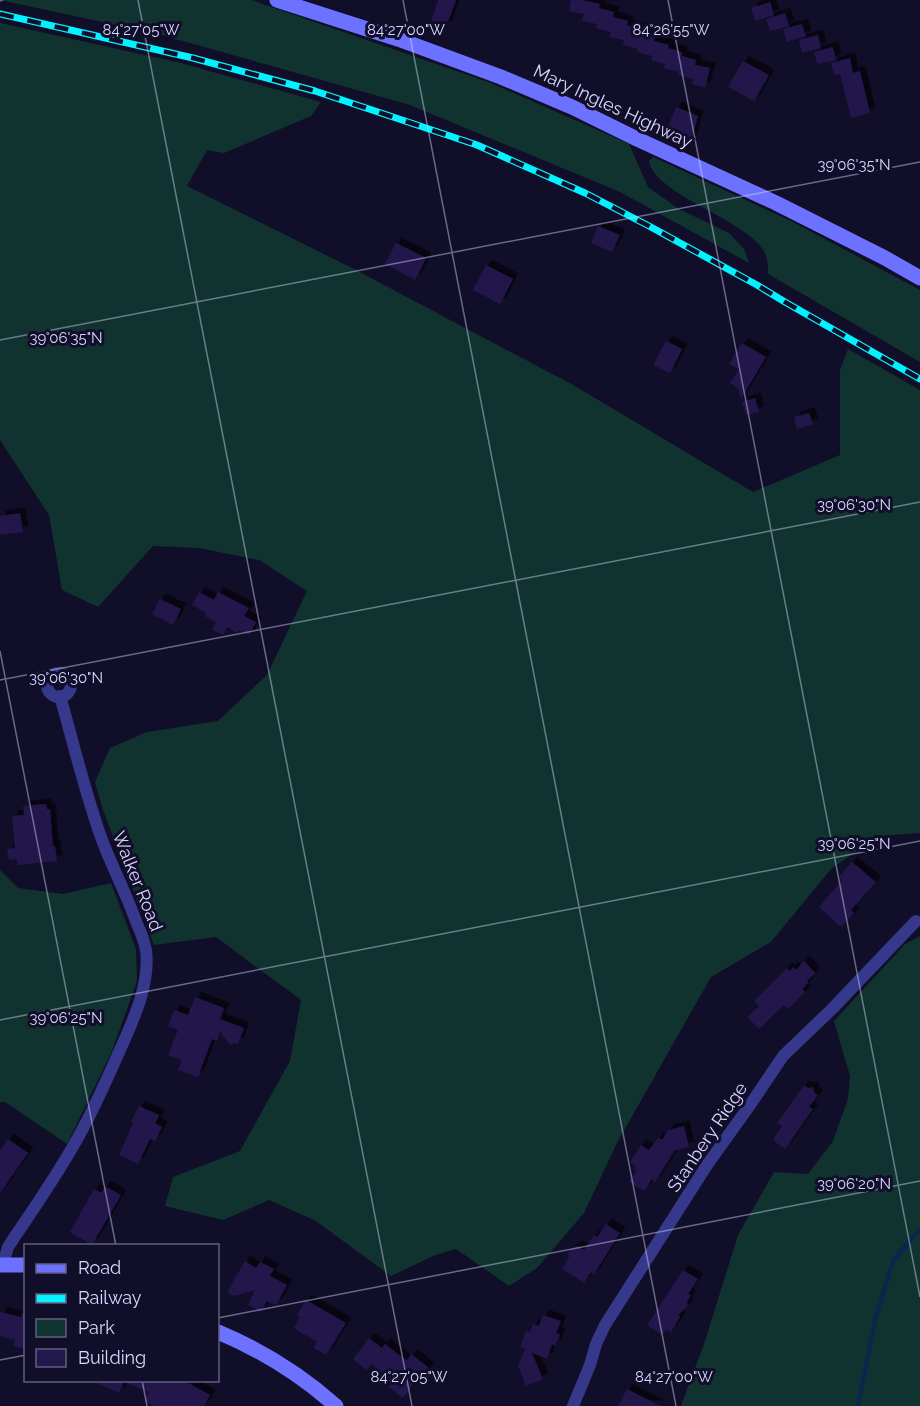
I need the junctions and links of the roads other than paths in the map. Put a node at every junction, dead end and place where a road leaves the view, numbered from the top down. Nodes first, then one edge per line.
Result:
1 (277, 0) edge
2 (920, 278) edge
3 (60, 696) dead end
4 (916, 921) dead end
5 (1, 1264) edge
6 (24, 1264) edge
7 (219, 1332) edge
8 (336, 1406) edge
9 (573, 1406) edge

1 - 2 street, Mary Ingles Highway
3 - 5 street, Walker Road
4 - 9 street, Stanbery Ridge
5 - 6 street
7 - 8 street

